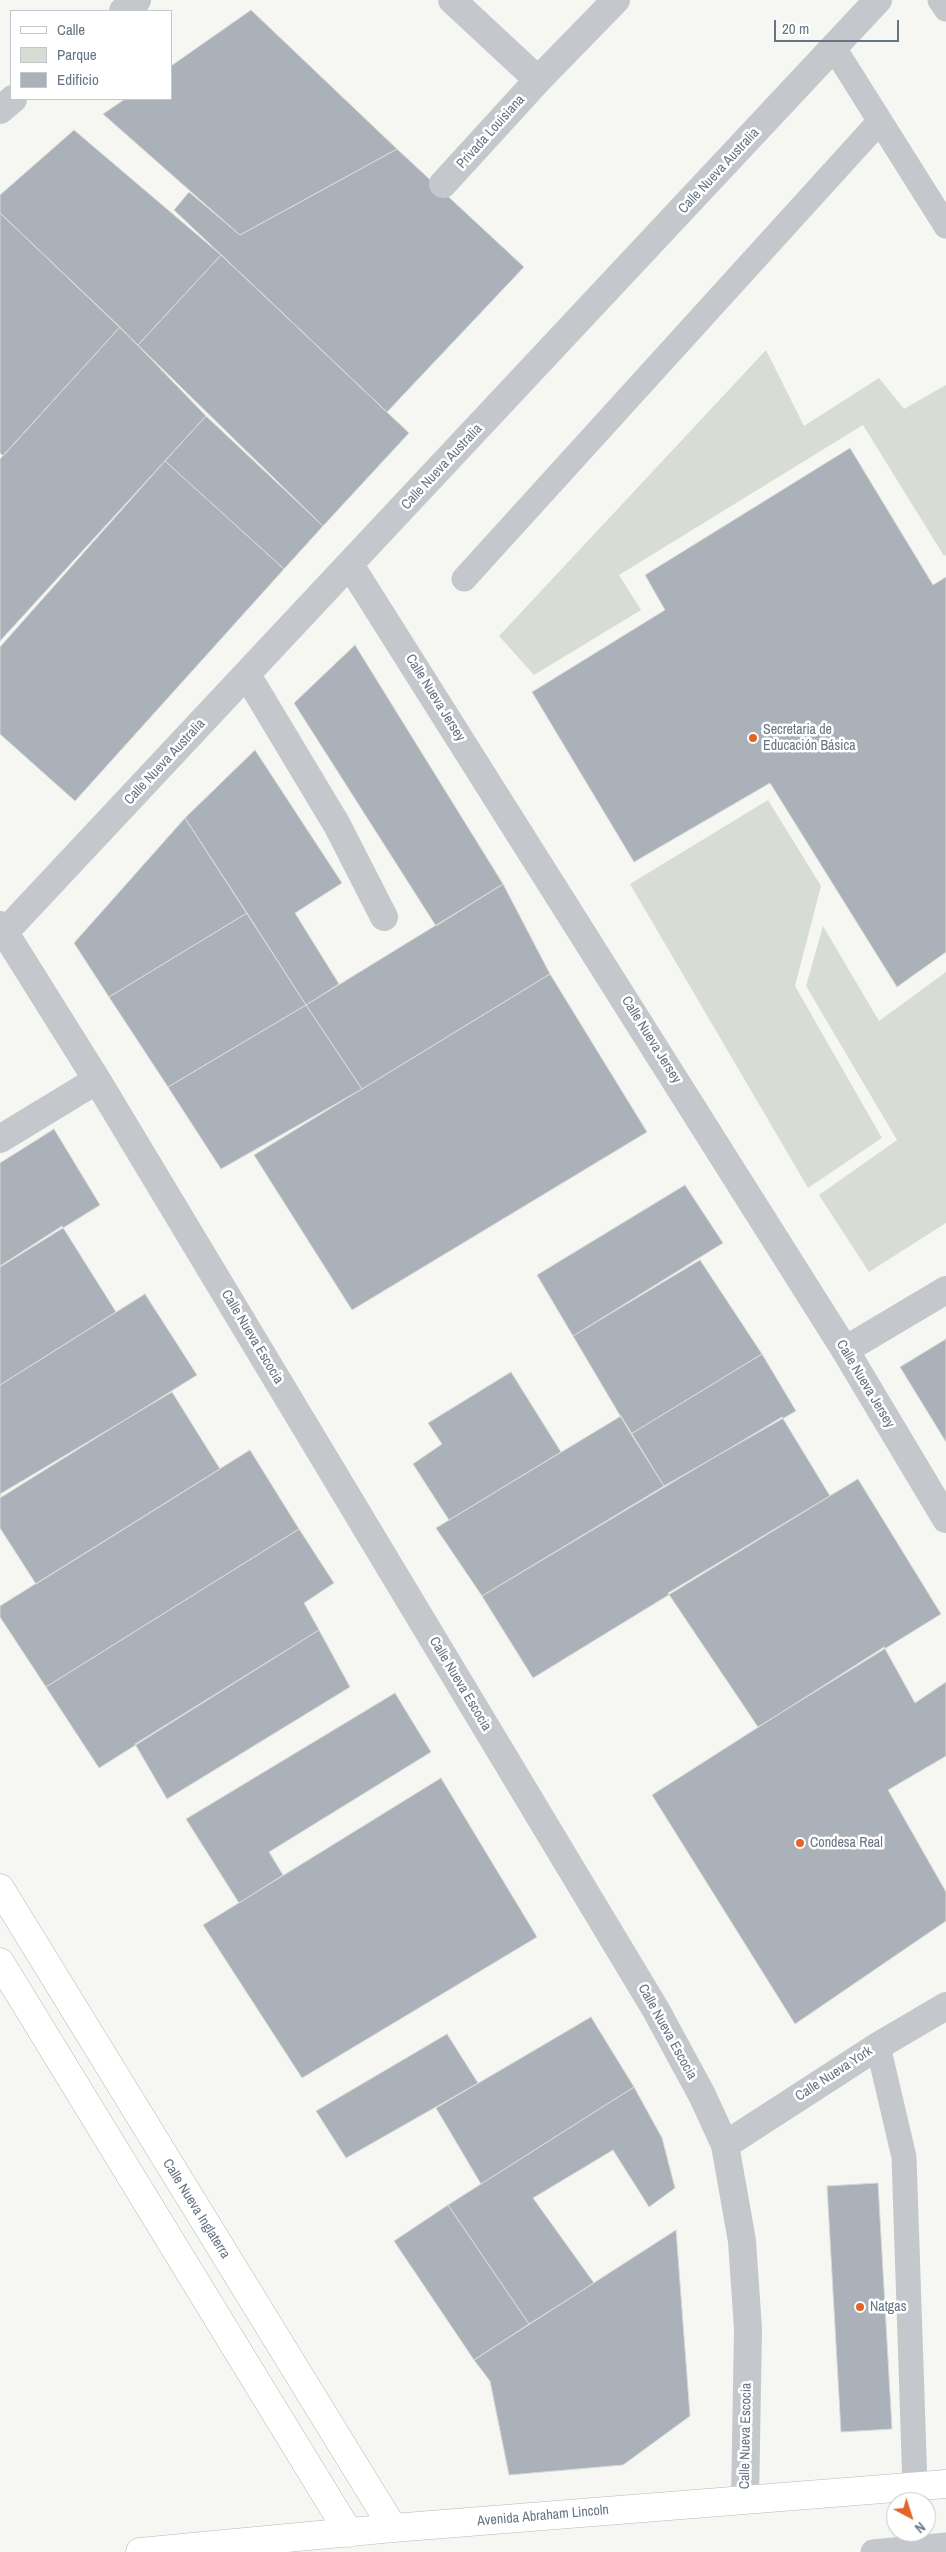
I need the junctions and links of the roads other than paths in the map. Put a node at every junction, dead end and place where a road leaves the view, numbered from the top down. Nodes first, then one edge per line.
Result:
1 (137, 0) edge
2 (452, 0) edge
3 (616, 0) edge
4 (878, 0) edge
5 (940, 0) edge
6 (946, 9) edge
7 (124, 10) edge
8 (834, 48) junction
9 (538, 80) junction
10 (12, 100) edge
11 (0, 110) edge
12 (880, 121) junction
13 (443, 184) dead end
14 (946, 226) edge
15 (350, 565) junction
16 (464, 579) dead end
17 (247, 675) junction
18 (384, 917) dead end
19 (2, 928) edge
20 (97, 1080) junction
21 (0, 1139) edge
22 (946, 1290) edge
23 (845, 1350) junction
24 (946, 1519) edge
25 (0, 1888) edge
26 (0, 1962) edge
27 (946, 2006) edge
28 (878, 2046) junction
29 (725, 2145) junction
30 (946, 2484) edge
31 (915, 2486) junction
32 (745, 2500) junction
33 (393, 2528) junction
34 (349, 2533) junction
35 (946, 2545) edge
36 (140, 2552) edge
37 (873, 2552) edge

1 - 7 street
2 - 9 street
3 - 9 street, Privada Louisiana
4 - 8 street, Calle Nueva Australia
5 - 6 lane
8 - 12 lane
8 - 15 street, Calle Nueva Australia
9 - 13 street, Privada Louisiana
10 - 11 street
12 - 14 lane
12 - 16 lane
15 - 17 street, Calle Nueva Australia
15 - 23 street, Calle Nueva Jersey
17 - 18 street
17 - 19 street, Calle Nueva Australia
19 - 20 street, Calle Nueva Escocia
20 - 21 street
20 - 29 street, Calle Nueva Escocia
22 - 23 street
23 - 24 street, Calle Nueva Jersey
25 - 33 street, Calle Nueva Inglaterra
26 - 34 street
27 - 28 street, Calle Nueva York
28 - 29 street, Calle Nueva York
28 - 31 lane
29 - 32 street, Calle Nueva Escocia
30 - 31 street, Avenida Abraham Lincoln
31 - 32 street, Avenida Abraham Lincoln
32 - 33 street, Avenida Abraham Lincoln
33 - 34 street, Avenida Abraham Lincoln
34 - 36 street, Avenida Abraham Lincoln
35 - 37 lane

